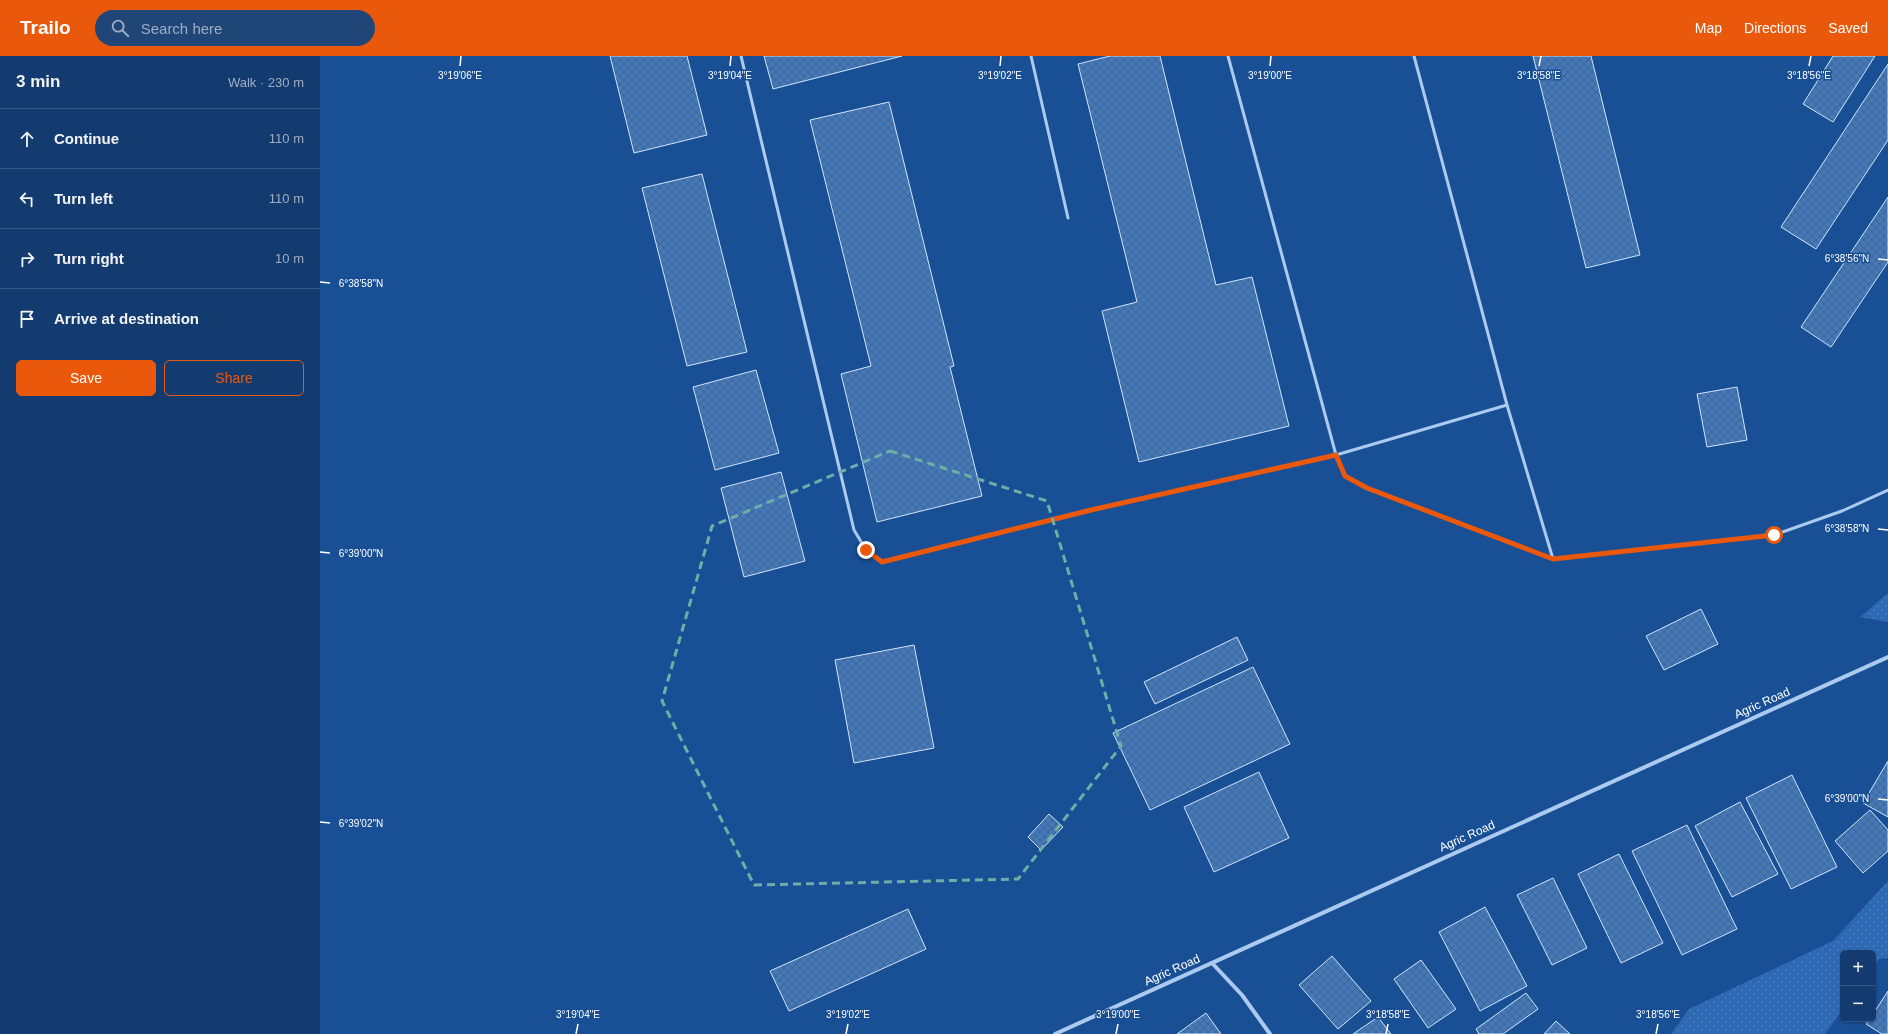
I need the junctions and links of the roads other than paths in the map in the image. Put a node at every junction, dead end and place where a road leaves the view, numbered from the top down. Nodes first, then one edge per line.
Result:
1 (741, 56) edge
2 (1031, 56) edge
3 (1228, 56) edge
4 (1414, 56) edge
5 (1068, 218) dead end
6 (1507, 405) junction
7 (1336, 455) junction
8 (1888, 490) edge
9 (1553, 559) junction
10 (1888, 657) edge
11 (1212, 963) junction
12 (1055, 1034) edge
13 (1270, 1034) edge

1 - 7 lane
2 - 5 lane
3 - 7 lane
4 - 6 lane
6 - 7 lane
6 - 9 lane
7 - 9 lane
8 - 9 lane
10 - 11 street, Agric Road
11 - 12 street, Agric Road
11 - 13 street

